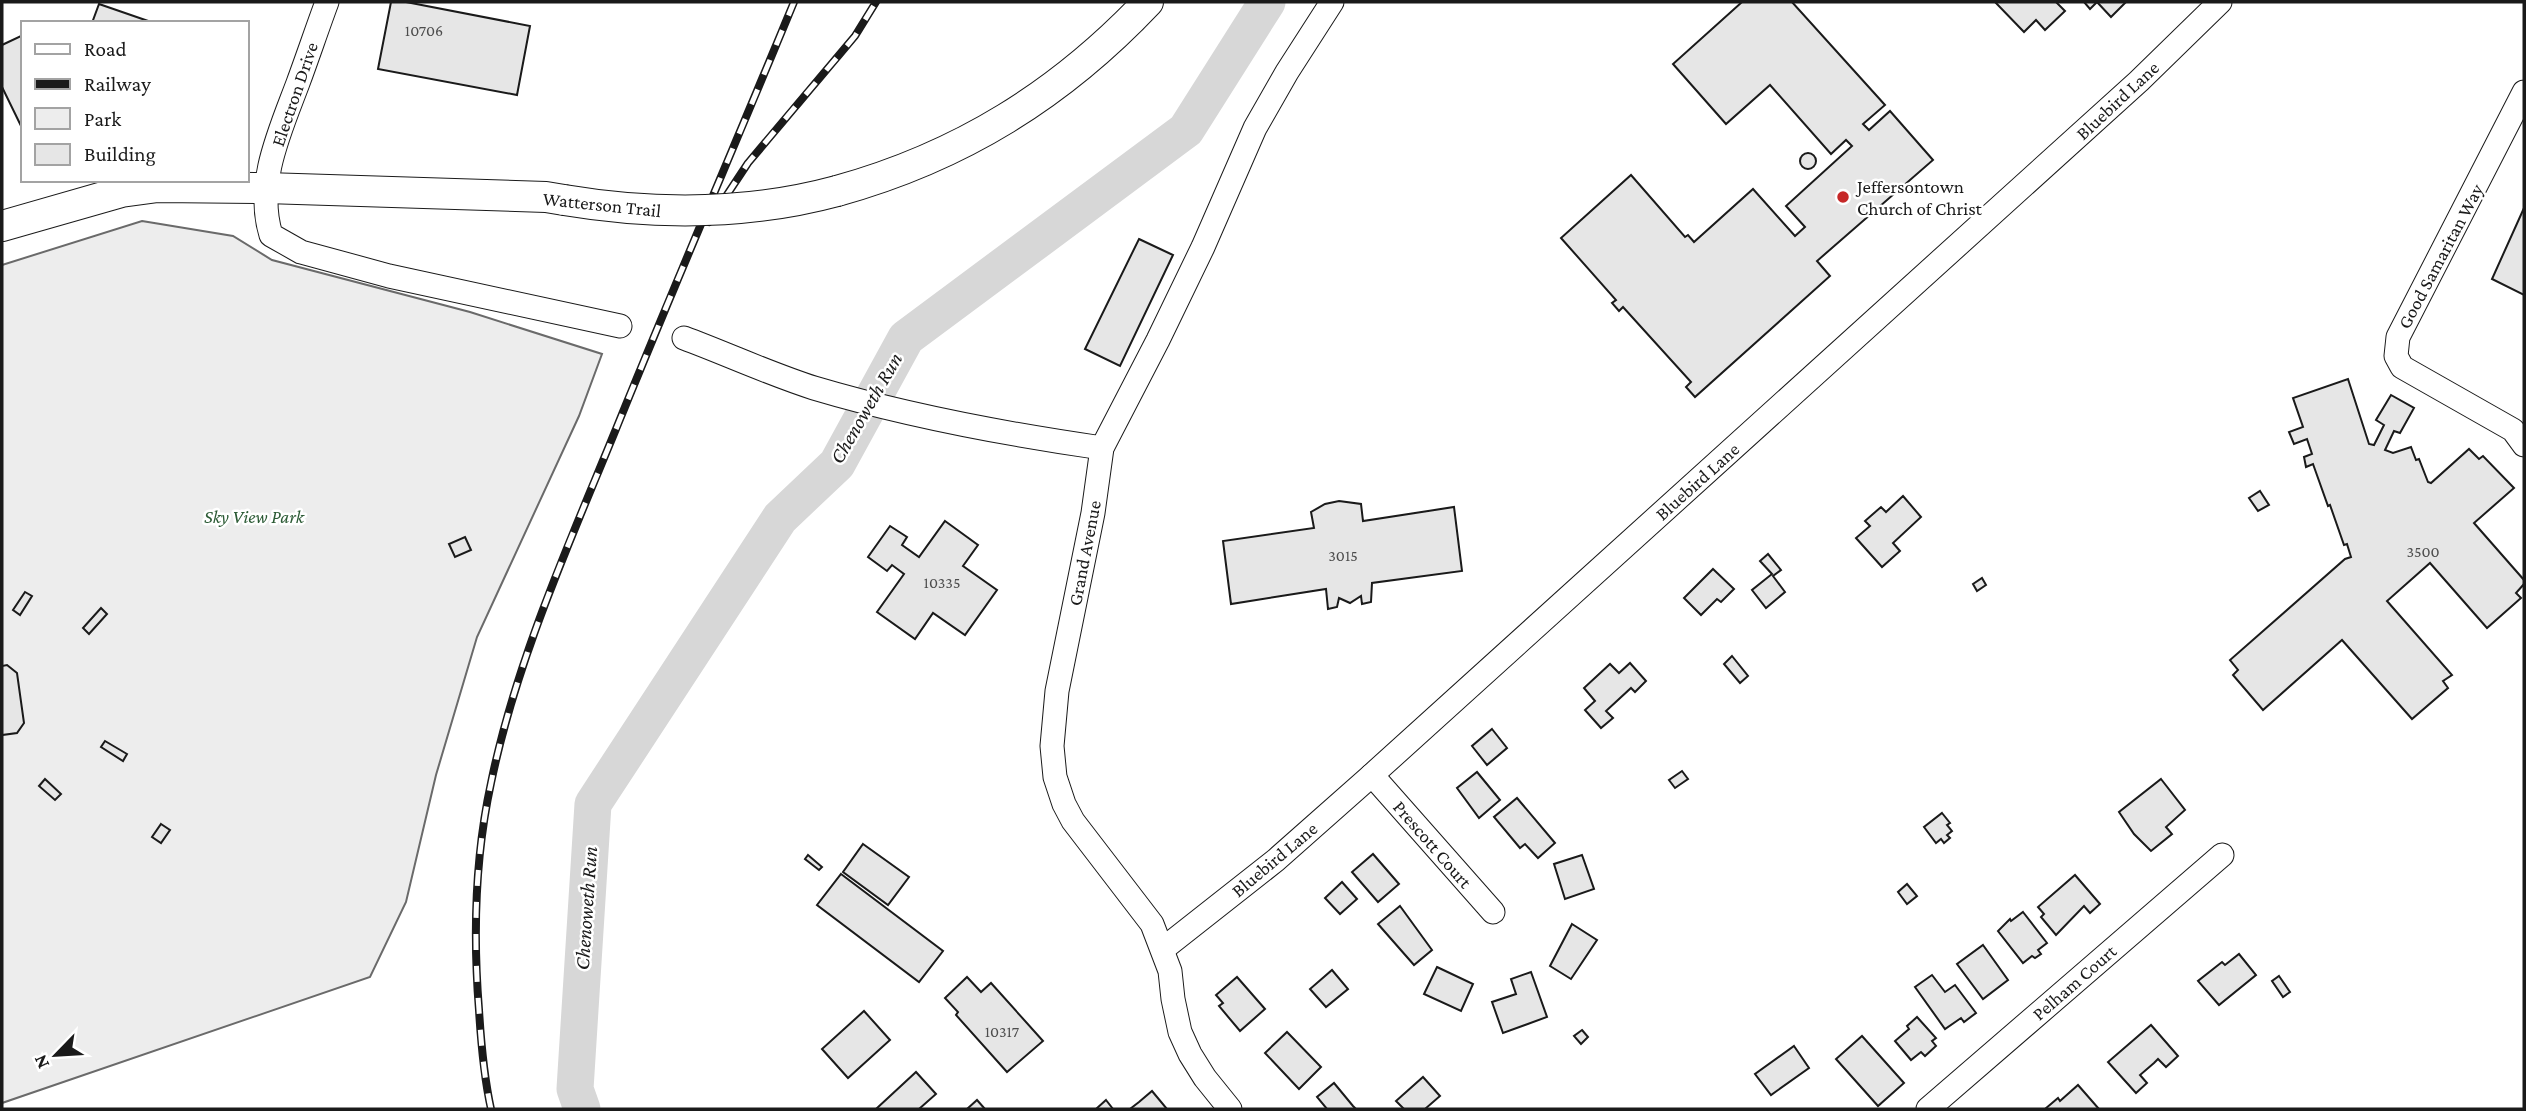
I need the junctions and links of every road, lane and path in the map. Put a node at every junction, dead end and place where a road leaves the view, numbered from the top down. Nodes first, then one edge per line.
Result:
1 (327, 2) edge
2 (1148, 2) edge
3 (1332, 2) edge
4 (2220, 2) edge
5 (2524, 92) edge
6 (266, 188) junction
7 (2, 226) edge
8 (620, 327) dead end
9 (684, 338) dead end
10 (2524, 444) edge
11 (1102, 448) junction
12 (1372, 775) junction
13 (2222, 855) dead end
14 (1493, 912) dead end
15 (1163, 949) junction
16 (1230, 1109) edge
17 (1928, 1109) edge

1 - 6 street, Electron Drive
2 - 6 main road, Watterson Trail, bridge
3 - 11 street, Grand Avenue
4 - 12 street, Bluebird Lane
5 - 10 street, Good Samaritan Way
6 - 7 main road, Watterson Trail
6 - 8 street, Electron Drive
9 - 11 street
11 - 15 street, Grand Avenue
12 - 14 street, Prescott Court
12 - 15 street, Bluebird Lane
13 - 17 street, Pelham Court
15 - 16 street, Grand Avenue

